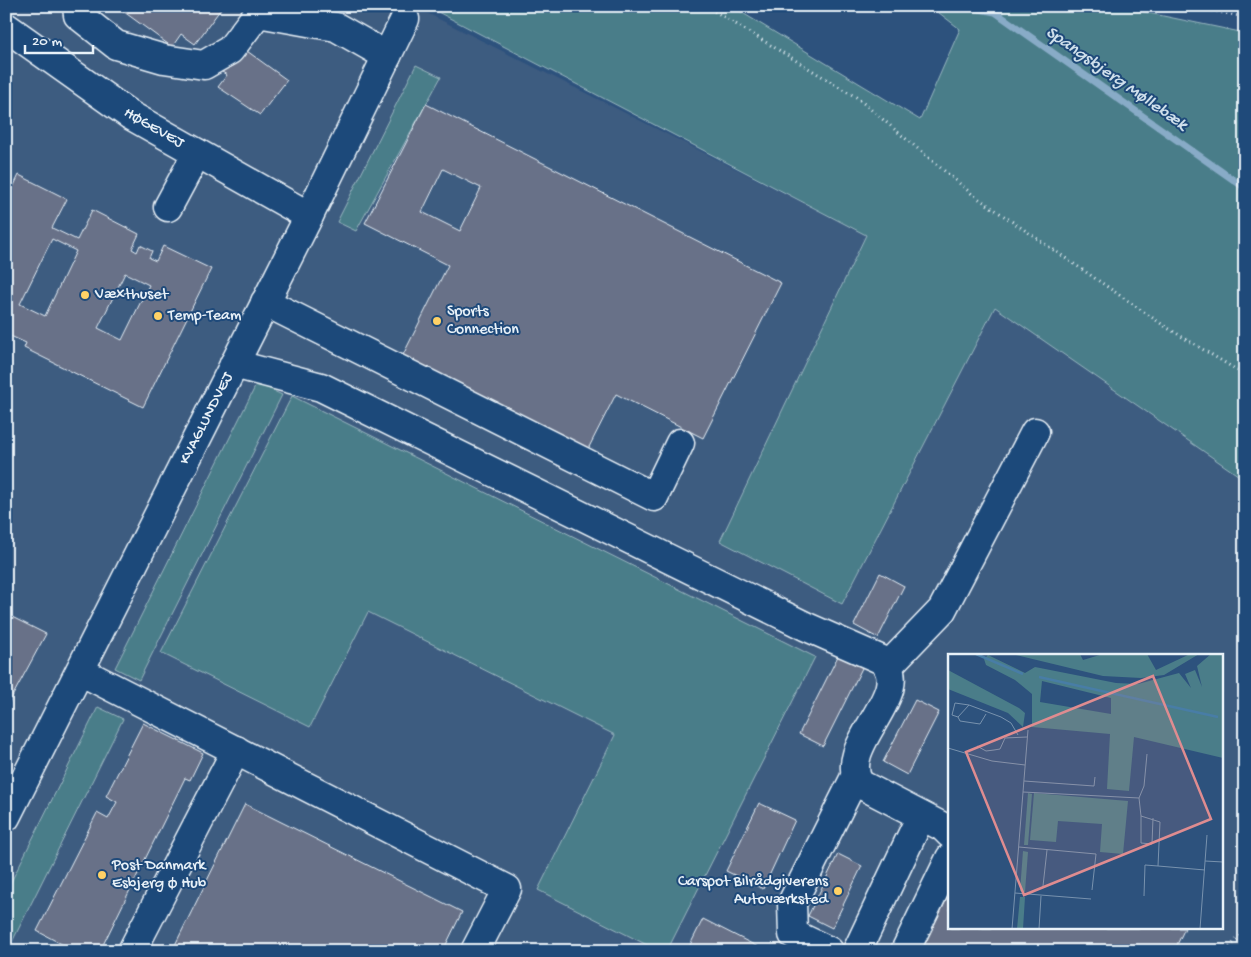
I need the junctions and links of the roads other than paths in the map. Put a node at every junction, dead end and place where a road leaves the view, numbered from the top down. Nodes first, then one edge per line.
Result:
1 (77, 6) edge
2 (335, 17) edge
3 (405, 20) dead end
4 (6, 28) edge
5 (387, 56) junction
6 (197, 153) junction
7 (168, 207) dead end
8 (309, 216) junction
9 (265, 302) junction
10 (234, 364) junction
11 (1035, 432) dead end
12 (680, 443) dead end
13 (888, 666) junction
14 (80, 670) junction
15 (236, 750) junction
16 (855, 777) junction
17 (921, 816) junction
18 (6, 817) edge
19 (948, 832) edge
20 (948, 862) edge
21 (132, 951) edge
22 (475, 951) edge
23 (829, 951) edge
24 (857, 951) edge
25 (905, 951) edge

1 - 2 street
2 - 5 street
3 - 5 street, KVAGLUNDVEJ
4 - 6 street, HØGEVEJ
5 - 8 street, KVAGLUNDVEJ
6 - 7 street
6 - 8 street, HØGEVEJ
8 - 9 street, KVAGLUNDVEJ
9 - 10 street, KVAGLUNDVEJ
9 - 12 street
10 - 13 street
10 - 14 street, KVAGLUNDVEJ
11 - 13 street
13 - 16 street
14 - 15 street
14 - 18 street, KVAGLUNDVEJ
15 - 21 street
15 - 22 street
16 - 17 street
16 - 23 street
17 - 19 street
17 - 24 street
20 - 25 street

